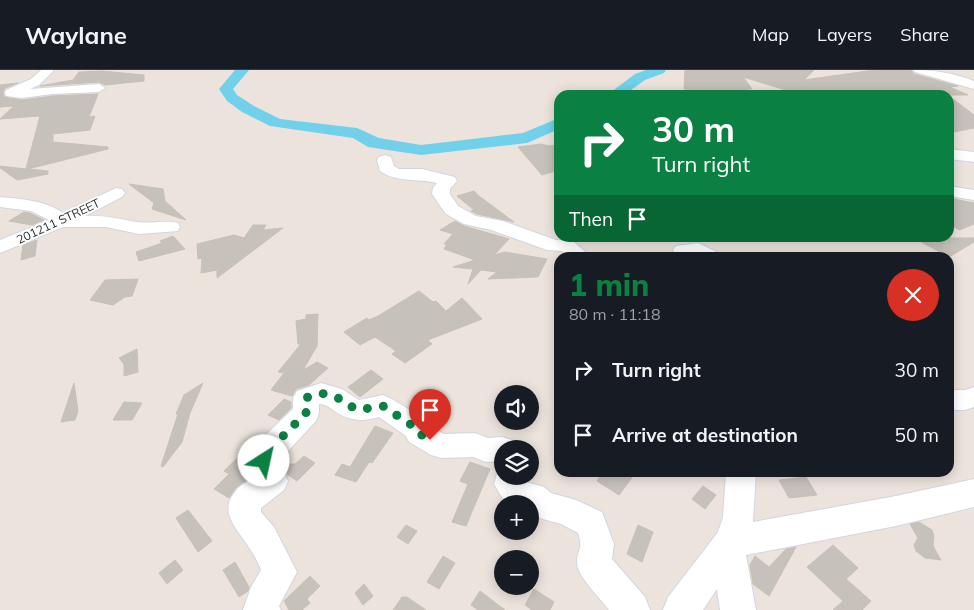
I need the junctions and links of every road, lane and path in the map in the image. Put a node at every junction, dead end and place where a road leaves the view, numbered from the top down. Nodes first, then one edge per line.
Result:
1 (48, 70) edge
2 (920, 70) edge
3 (974, 85) edge
4 (99, 88) dead end
5 (5, 95) edge
6 (954, 155) edge
7 (974, 157) edge
8 (385, 160) dead end
9 (116, 193) dead end
10 (954, 193) edge
11 (974, 195) edge
12 (0, 202) edge
13 (61, 222) junction
14 (171, 227) dead end
15 (0, 247) edge
16 (683, 250) dead end
17 (575, 252) edge
18 (703, 252) edge
19 (974, 397) edge
20 (954, 400) edge
21 (494, 450) edge
22 (742, 477) edge
23 (510, 485) edge
24 (974, 493) edge
25 (731, 542) junction
26 (263, 610) edge
27 (632, 610) edge
28 (681, 610) edge
29 (738, 610) edge

1 - 5 street
2 - 3 street
4 - 5 street
6 - 7 street
8 - 17 street
9 - 13 street, 201211 STREET
10 - 11 street
12 - 13 street
13 - 14 street
13 - 15 street, 201211 STREET
16 - 18 street
19 - 20 street
21 - 26 street
22 - 25 street
23 - 27 street
24 - 25 street
25 - 28 street
25 - 29 street

